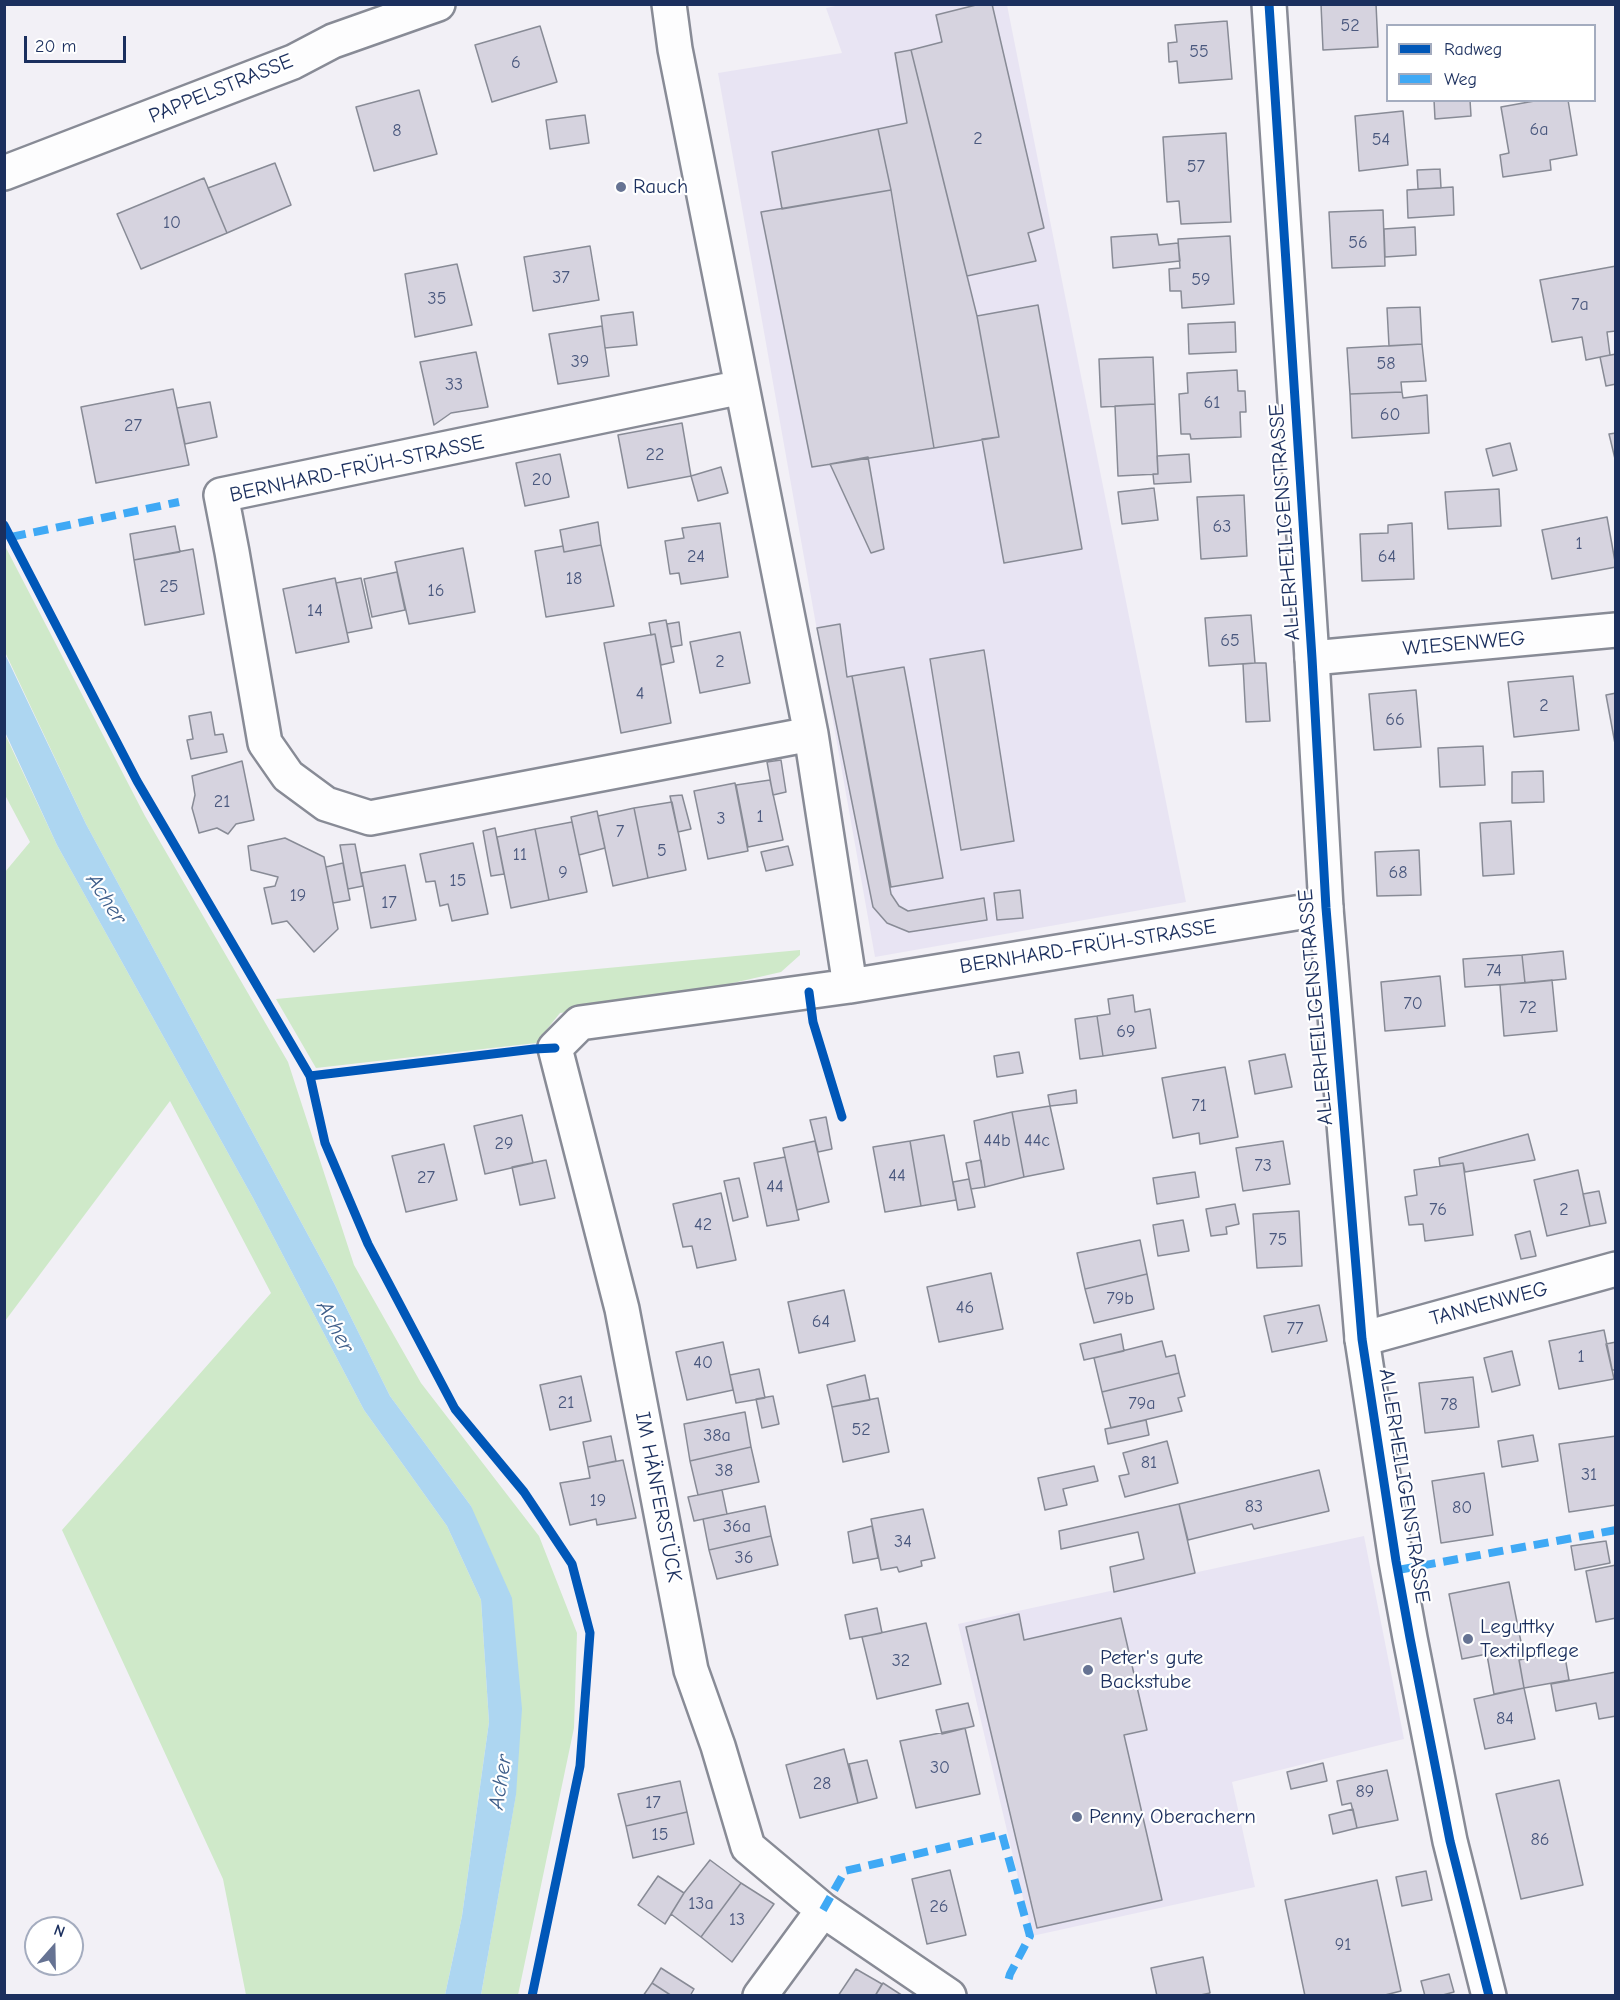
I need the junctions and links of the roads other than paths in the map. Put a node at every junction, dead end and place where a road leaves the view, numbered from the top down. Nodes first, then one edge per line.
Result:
1 (438, 4) edge
2 (669, 4) edge
3 (1269, 4) edge
4 (4, 173) edge
5 (742, 387) junction
6 (1616, 630) edge
7 (1312, 658) junction
8 (811, 734) junction
9 (1326, 908) junction
10 (850, 986) junction
11 (555, 1048) joint
12 (1616, 1269) edge
13 (1362, 1339) junction
14 (823, 1910) junction
15 (760, 1995) edge
16 (949, 1995) edge
17 (1489, 1995) edge

1 - 4 street, PAPPELSTRASSE
2 - 5 street
3 - 7 street, ALLERHEILIGENSTRASSE
5 - 8 street
5 - 8 street, BERNHARD-FRÜH-STRASSE
6 - 7 street, WIESENWEG
7 - 9 street, ALLERHEILIGENSTRASSE
8 - 10 street
9 - 10 street, BERNHARD-FRÜH-STRASSE
9 - 13 street, ALLERHEILIGENSTRASSE
10 - 11 street, BERNHARD-FRÜH-STRASSE
11 - 14 street, IM HÄNFERSTÜCK
12 - 13 street, TANNENWEG
13 - 17 street, ALLERHEILIGENSTRASSE
14 - 15 street
14 - 16 street, IM HÄNFERSTÜCK

